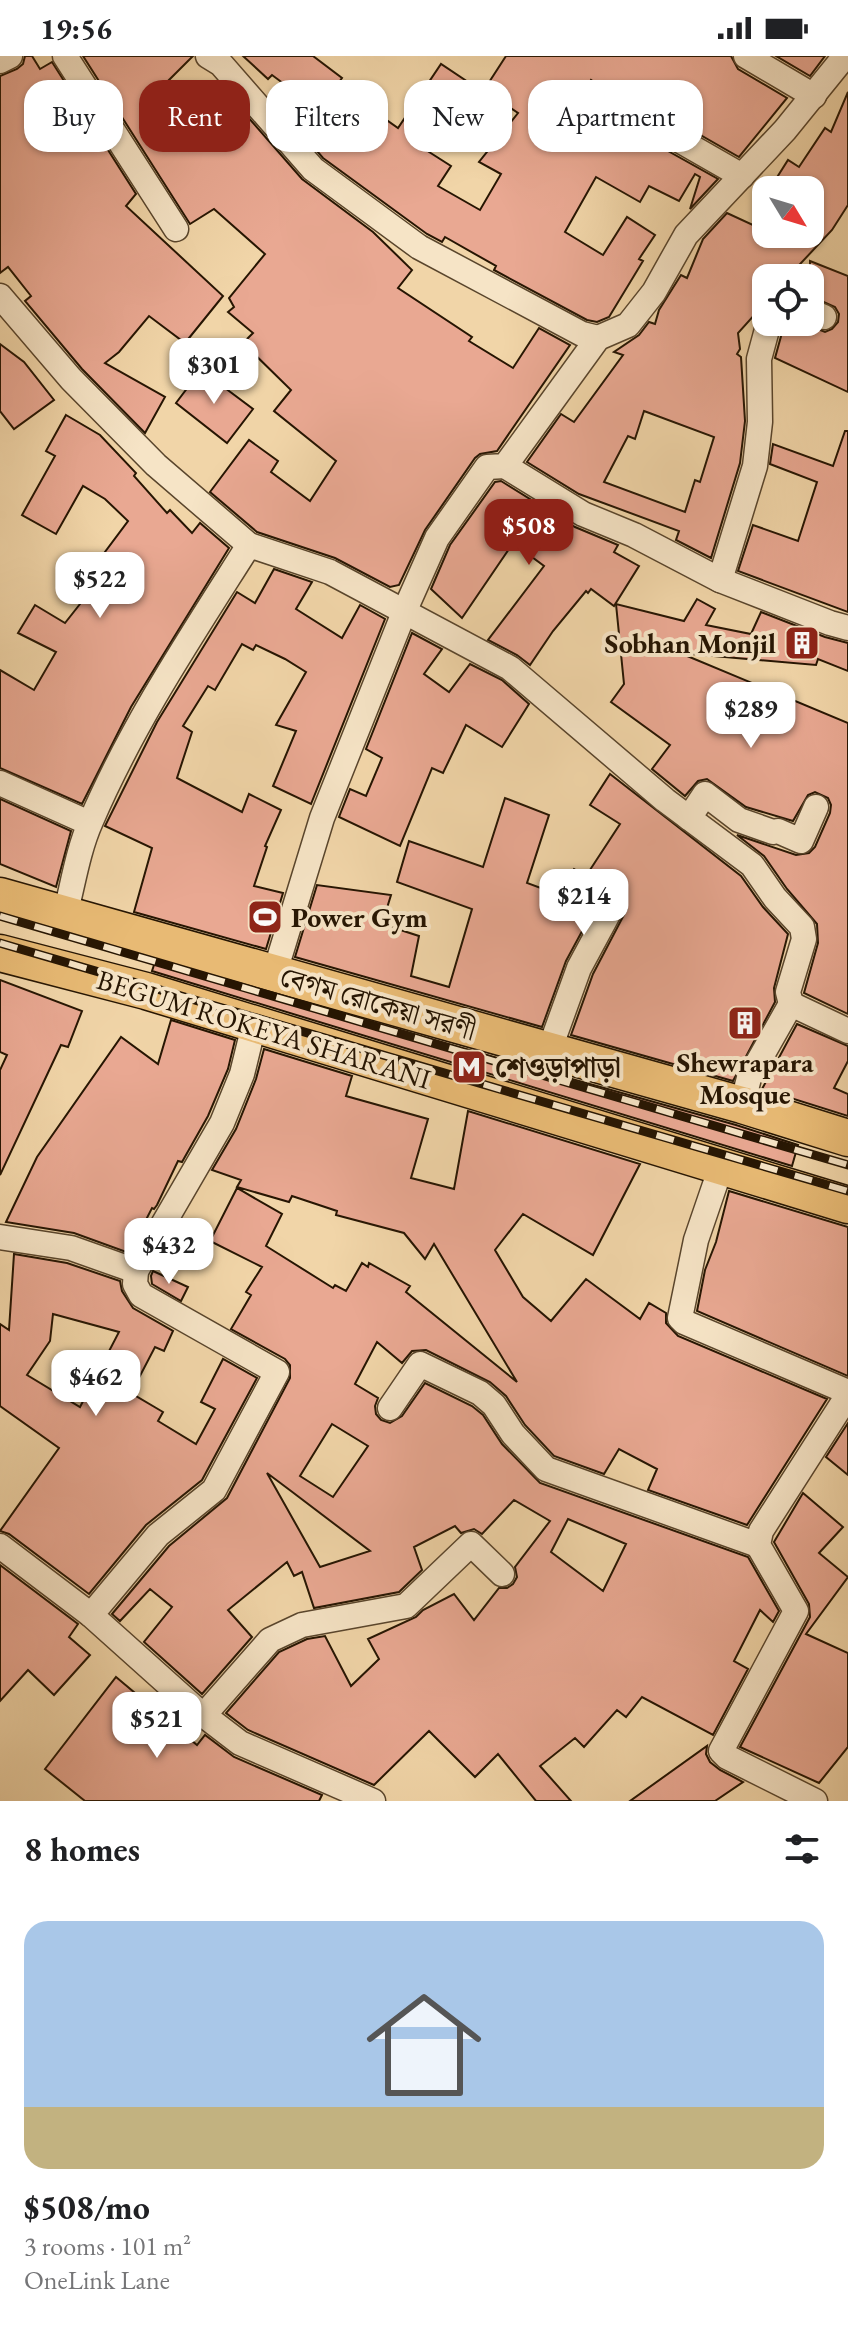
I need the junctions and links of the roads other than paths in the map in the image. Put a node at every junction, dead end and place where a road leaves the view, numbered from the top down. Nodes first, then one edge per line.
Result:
1 (10, 56) edge
2 (65, 56) edge
3 (208, 56) edge
4 (746, 56) edge
5 (845, 56) edge
6 (0, 61) edge
7 (814, 96) junction
8 (700, 152) edge
9 (742, 176) junction
10 (176, 229) dead end
11 (0, 296) edge
12 (765, 336) edge
13 (598, 338) junction
14 (505, 466) junction
15 (249, 545) junction
16 (720, 580) junction
17 (405, 610) junction
18 (848, 628) edge
19 (0, 783) edge
20 (816, 807) dead end
21 (689, 818) junction
22 (89, 823) junction
23 (0, 896) edge
24 (614, 903) dead end
25 (65, 915) junction
26 (0, 953) edge
27 (274, 975) junction
28 (791, 1004) junction
29 (254, 1025) junction
30 (848, 1031) edge
31 (549, 1051) junction
32 (742, 1105) junction
33 (848, 1138) edge
34 (721, 1167) junction
35 (848, 1205) edge
36 (0, 1237) edge
37 (136, 1271) junction
38 (848, 1394) edge
39 (390, 1408) dead end
40 (758, 1545) junction
41 (0, 1546) edge
42 (502, 1574) dead end
43 (91, 1615) junction
44 (204, 1715) junction
45 (373, 1801) edge
46 (815, 1801) edge

1 - 6 street
2 - 10 street
3 - 13 street
4 - 7 street
5 - 7 street
7 - 9 street
8 - 9 street
9 - 13 street
11 - 15 street
12 - 16 street
13 - 14 street
14 - 16 street
14 - 17 street
15 - 17 street
15 - 22 street
16 - 18 street
17 - 21 street
17 - 27 street
19 - 22 street
20 - 21 street
21 - 28 street
22 - 25 street
23 - 25 main road, বেগম রোকেয়া সরণী
24 - 31 street
25 - 27 main road, বেগম রোকেয়া সরণী
26 - 29 main road, BEGUM ROKEYA SHARANI
27 - 31 main road, বেগম রোকেয়া সরণী
28 - 30 street
28 - 32 street
29 - 34 main road, BEGUM ROKEYA SHARANI
29 - 37 street
31 - 32 main road, বেগম রোকেয়া সরণী
32 - 33 main road, বেগম রোকেয়া সরণী
34 - 35 main road, BEGUM ROKEYA SHARANI
34 - 38 street
36 - 37 street
37 - 43 street
38 - 40 street
39 - 40 street
40 - 46 street
41 - 43 street
42 - 44 street
43 - 44 street
44 - 45 street

